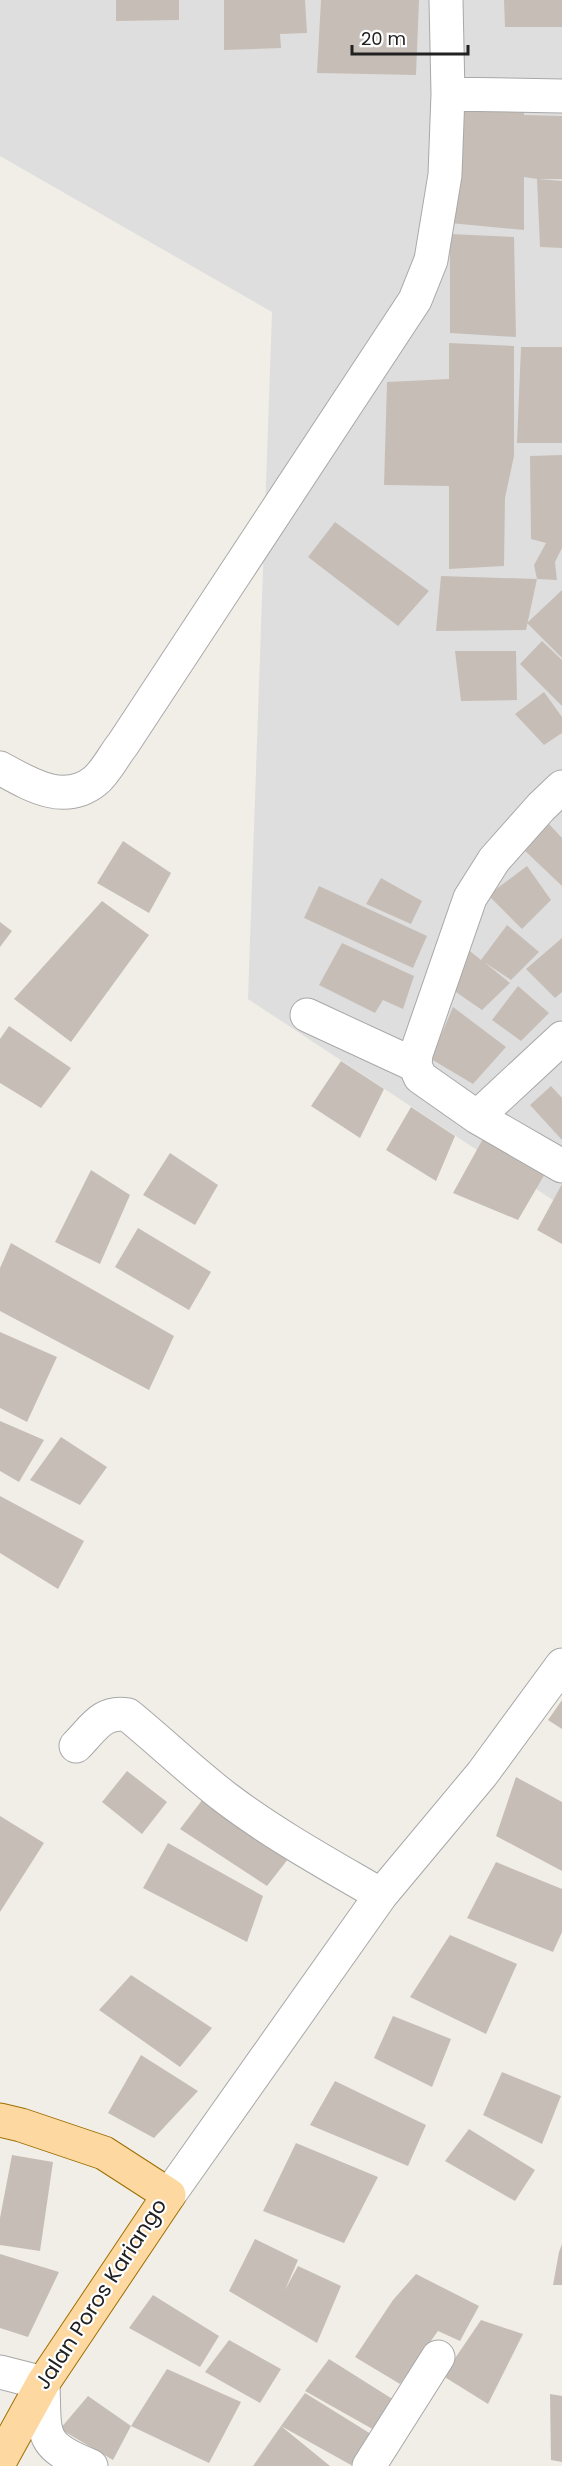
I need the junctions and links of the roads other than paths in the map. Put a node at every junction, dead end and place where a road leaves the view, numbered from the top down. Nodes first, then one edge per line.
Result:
1 (446, 0) edge
2 (448, 94) junction
3 (562, 96) edge
4 (0, 768) edge
5 (562, 788) edge
6 (307, 1015) dead end
7 (562, 1038) edge
8 (415, 1065) junction
9 (477, 1117) junction
10 (562, 1166) edge
11 (562, 1665) edge
12 (76, 1746) dead end
13 (381, 1895) junction
14 (0, 2120) edge
15 (169, 2195) junction
16 (438, 2357) dead end
17 (0, 2372) edge
18 (43, 2383) junction
19 (0, 2461) edge
20 (91, 2466) edge
21 (369, 2466) edge

1 - 2 street
2 - 3 street
2 - 4 street
5 - 8 street
6 - 8 street
7 - 9 street
8 - 9 street
9 - 10 street
11 - 13 street
12 - 13 street
13 - 15 street
14 - 15 main road, Jalan Poros Kariango
15 - 18 main road, Jalan Poros Kariango
16 - 21 street
17 - 18 street
18 - 19 main road, Jalan Poros Kariango
18 - 20 street

